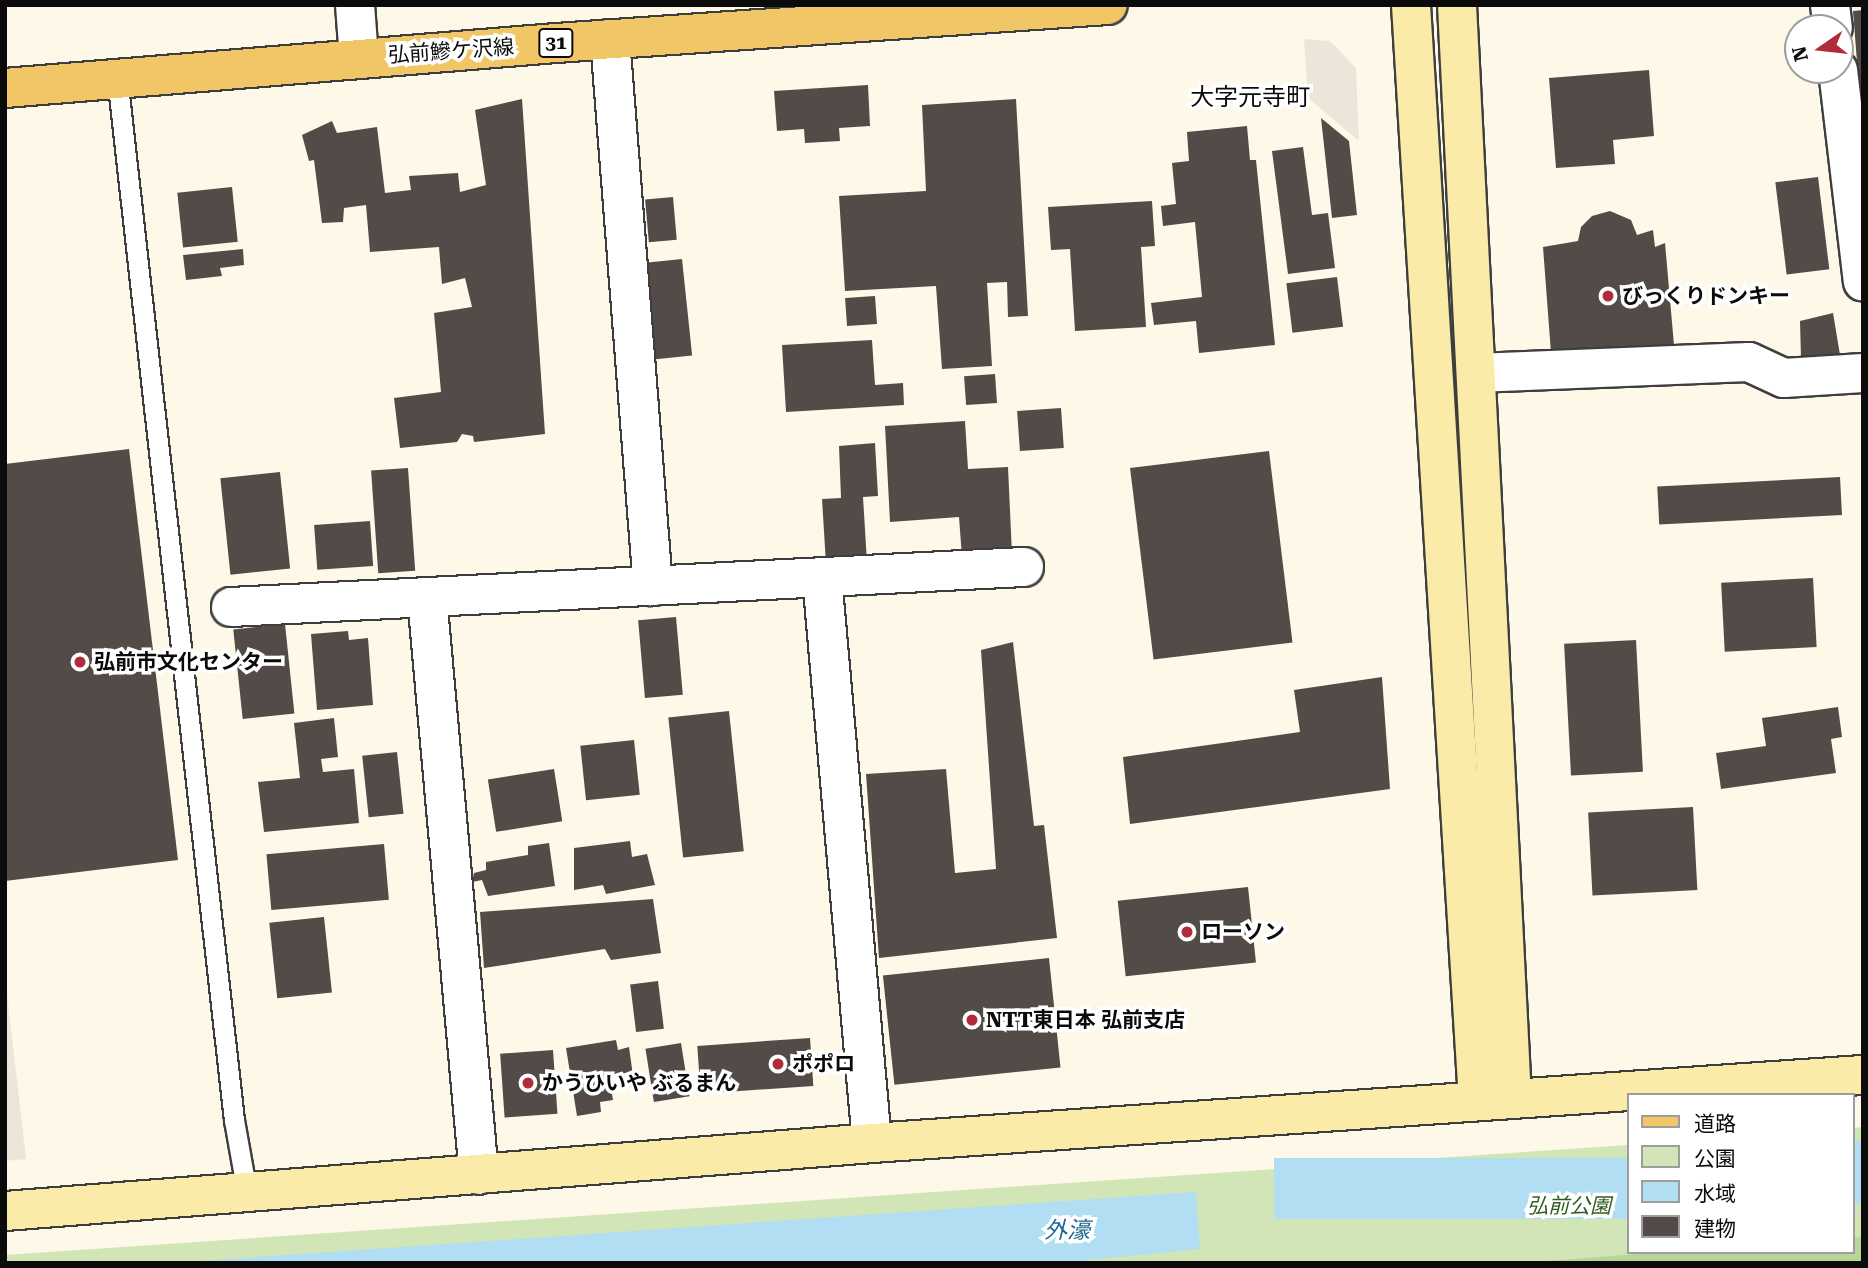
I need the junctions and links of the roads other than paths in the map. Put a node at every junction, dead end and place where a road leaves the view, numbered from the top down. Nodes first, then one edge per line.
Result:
1 (355, 5) edge
2 (1108, 5) edge
3 (1412, 5) edge
4 (1457, 5) edge
5 (893, 14) edge
6 (610, 39) junction
7 (359, 58) junction
8 (117, 77) junction
9 (1840, 84) edge
10 (5, 88) edge
11 (1863, 282) edge
12 (1476, 373) junction
13 (1863, 373) edge
14 (1024, 567) dead end
15 (822, 577) junction
16 (653, 586) junction
17 (427, 597) junction
18 (231, 607) dead end
19 (1863, 1075) edge
20 (1495, 1100) junction
21 (872, 1143) junction
22 (479, 1175) junction
23 (247, 1193) junction
24 (5, 1211) edge

1 - 7 street
2 - 5 main road, 弘前鰺ケ沢線 / 31
3 - 20 street
4 - 12 street
5 - 6 main road, 弘前鰺ケ沢線 / 31
6 - 7 main road, 弘前鰺ケ沢線 / 31
6 - 16 street
7 - 8 main road, 弘前鰺ケ沢線 / 31
8 - 10 main road, 弘前鰺ケ沢線 / 31
8 - 23 lane
9 - 11 street
12 - 13 street
12 - 20 street
14 - 15 street
15 - 16 street
15 - 21 street
16 - 17 street
17 - 18 street
17 - 22 street
19 - 20 street
20 - 21 street
21 - 22 street
22 - 23 street
23 - 24 street

